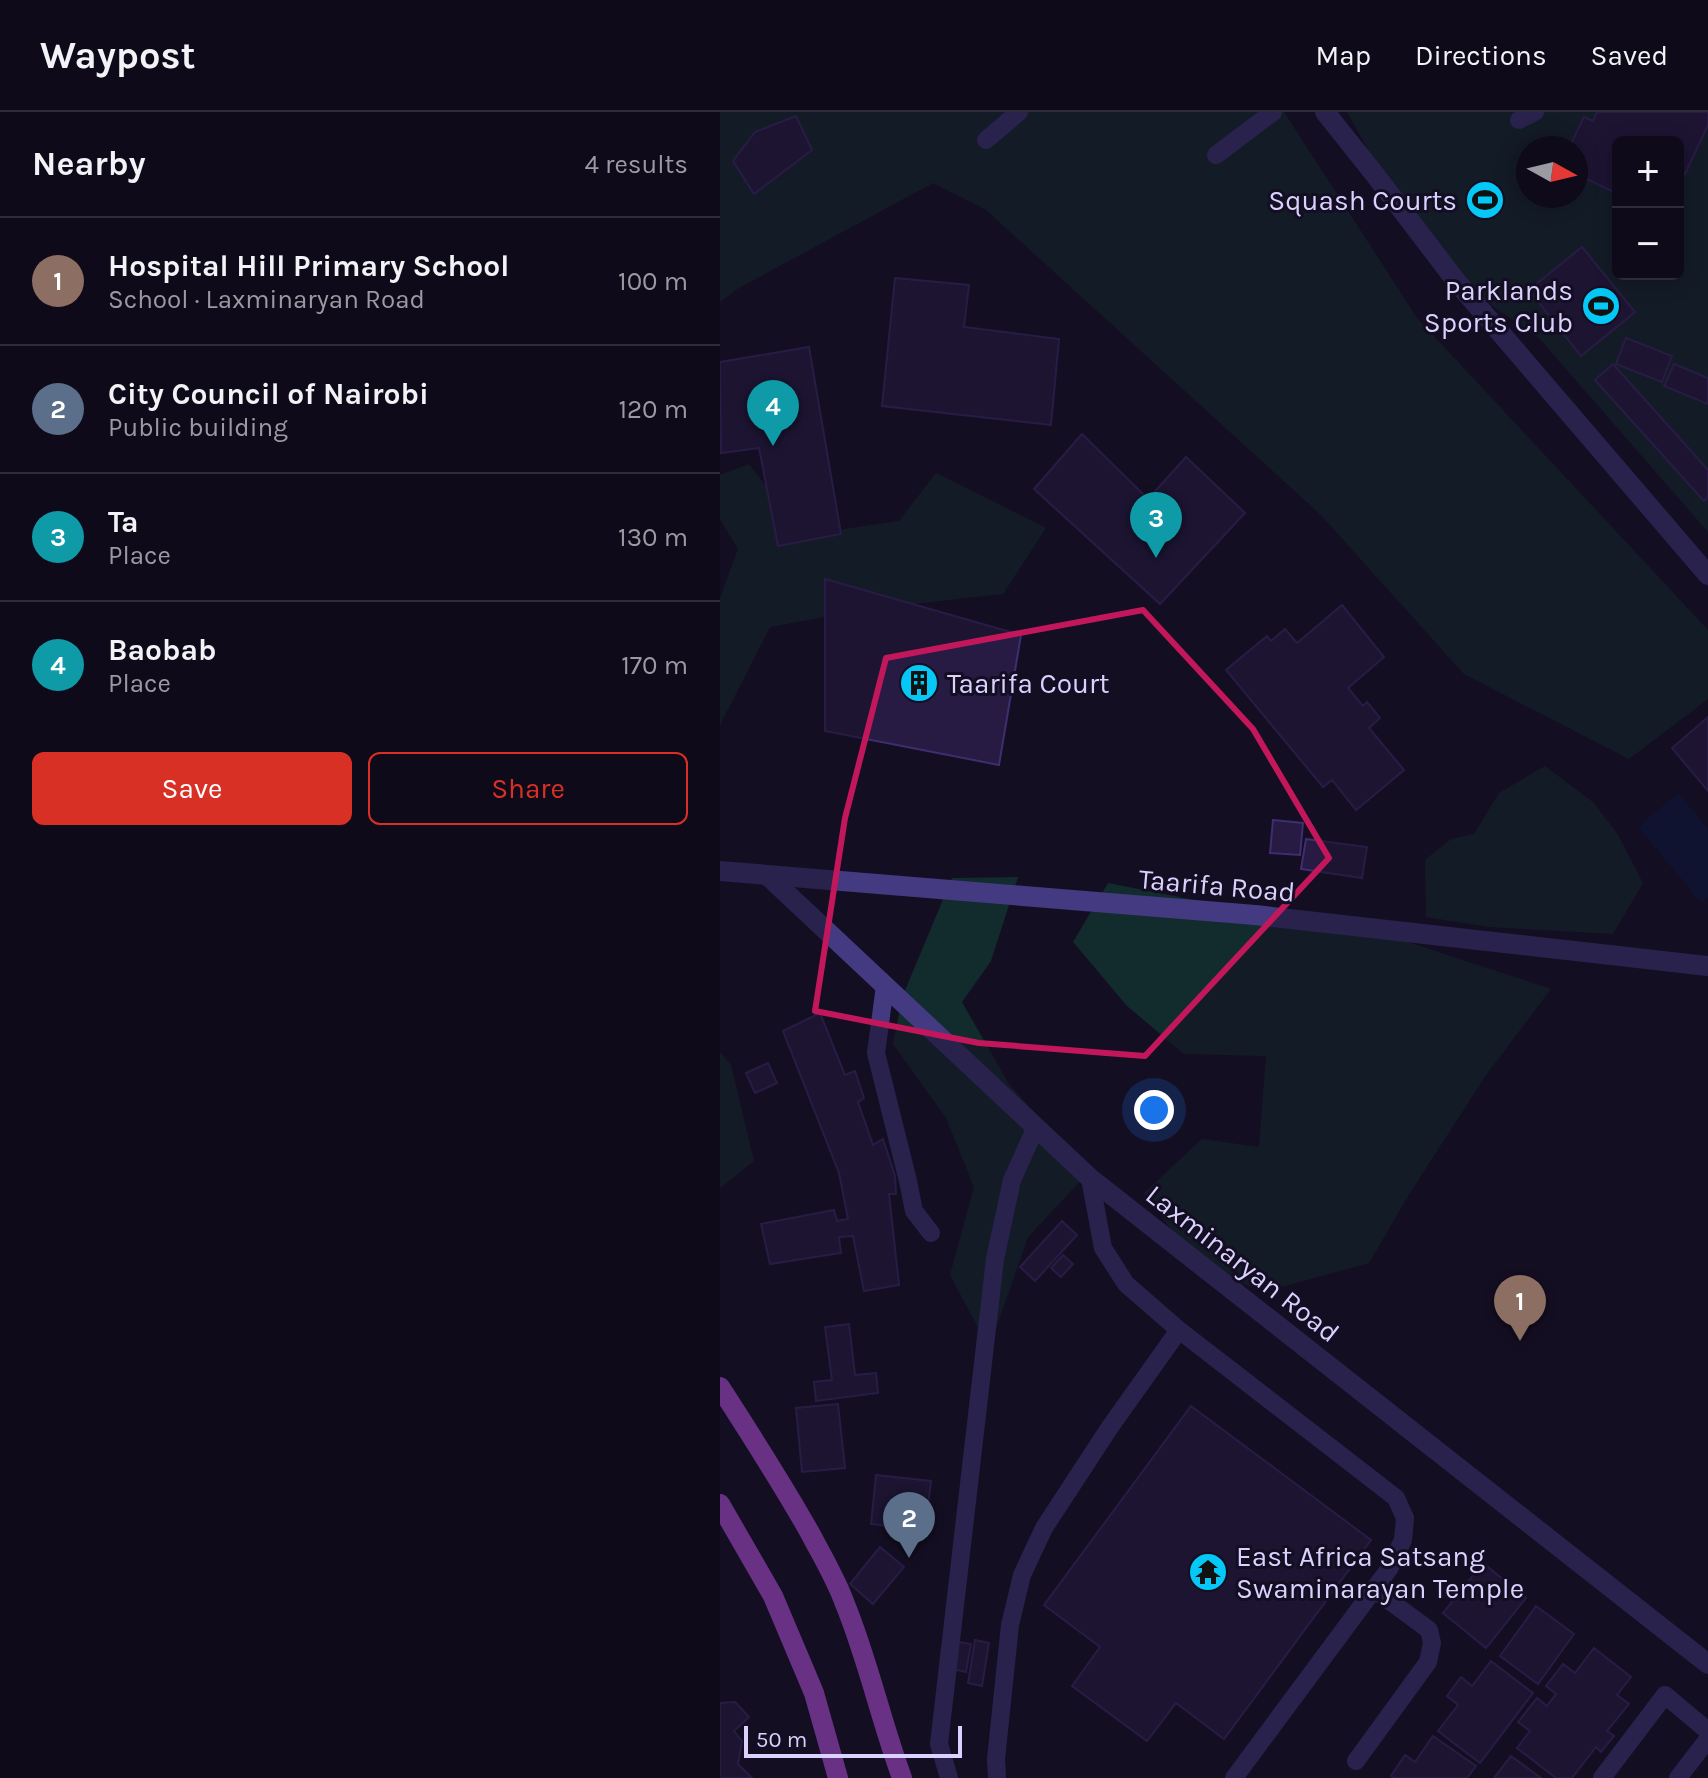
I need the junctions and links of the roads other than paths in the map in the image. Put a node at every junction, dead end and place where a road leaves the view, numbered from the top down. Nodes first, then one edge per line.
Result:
1 (1019, 112) edge
2 (1273, 112) edge
3 (1325, 112) edge
4 (986, 140) dead end
5 (1216, 155) dead end
6 (1708, 575) edge
7 (720, 871) edge
8 (768, 876) junction
9 (1708, 966) edge
10 (885, 986) junction
11 (1036, 1127) junction
12 (1090, 1178) junction
13 (931, 1233) dead end
14 (1179, 1330) junction
15 (720, 1387) edge
16 (720, 1504) edge
17 (1375, 1590) junction
18 (1708, 1664) edge
19 (1708, 1731) edge
20 (1708, 1739) edge
21 (1356, 1761) dead end
22 (838, 1778) edge
23 (902, 1778) edge
24 (949, 1778) edge
25 (997, 1778) edge
26 (1234, 1778) edge
27 (1602, 1778) edge
28 (1678, 1778) edge

1 - 4 lane
2 - 5 lane
3 - 6 street
7 - 8 street, Taarifa Road
8 - 9 street, Taarifa Road
8 - 10 street, Laxminaryan Road
10 - 11 street, Laxminaryan Road
10 - 13 lane
11 - 12 street, Laxminaryan Road
11 - 24 lane
12 - 14 lane
12 - 18 street, Laxminaryan Road
14 - 17 lane
14 - 25 lane
15 - 23 main road
16 - 22 main road
17 - 21 lane
17 - 26 lane
19 - 27 lane
20 - 28 lane

